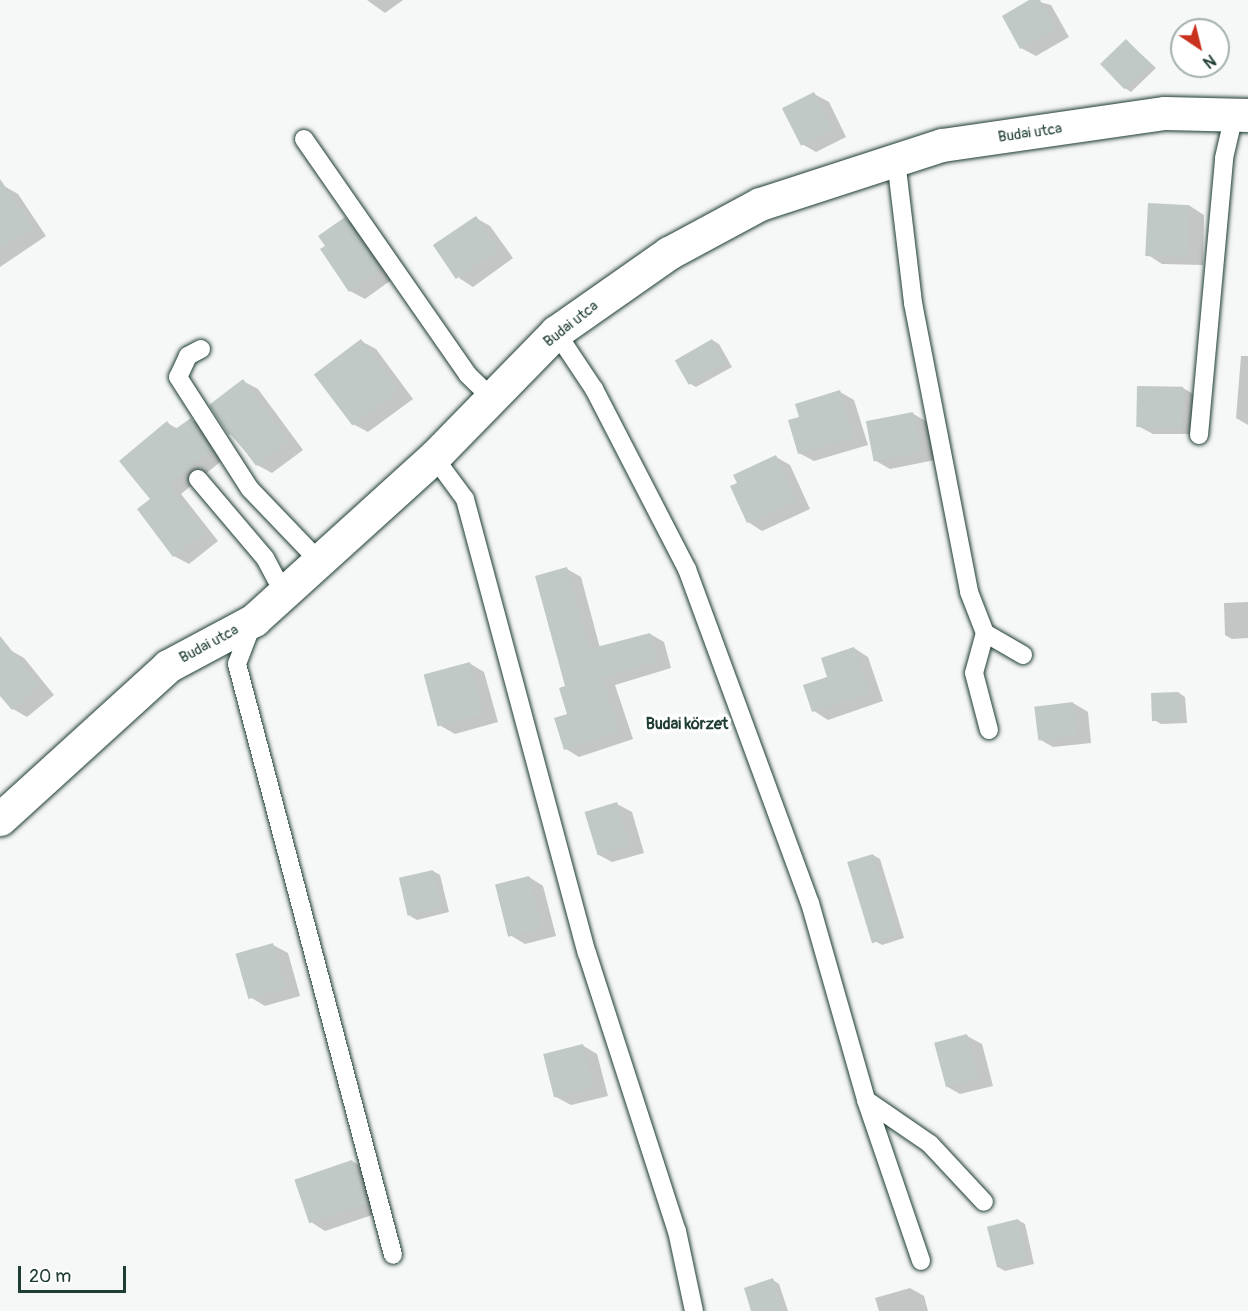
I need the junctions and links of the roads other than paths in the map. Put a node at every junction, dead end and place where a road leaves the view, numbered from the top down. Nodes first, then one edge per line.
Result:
1 (1241, 115) edge
2 (304, 139) dead end
3 (896, 160) junction
4 (556, 332) junction
5 (201, 350) dead end
6 (492, 398) junction
7 (1199, 435) dead end
8 (434, 457) junction
9 (198, 478) dead end
10 (319, 561) junction
11 (284, 593) junction
12 (254, 621) junction
13 (985, 633) junction
14 (1023, 655) dead end
15 (989, 730) dead end
16 (0, 819) edge
17 (866, 1100) junction
18 (984, 1202) dead end
19 (393, 1255) dead end
20 (921, 1261) dead end
21 (694, 1311) edge

1 - 3 street, Budai utca
1 - 7 lane
2 - 6 lane
3 - 4 street, Budai utca
3 - 13 lane
4 - 6 street, Budai utca
4 - 17 lane
5 - 10 lane
6 - 8 street, Budai utca
8 - 10 street, Budai utca
8 - 21 lane
9 - 11 lane
10 - 11 street, Budai utca
11 - 12 street, Budai utca
12 - 16 street, Budai utca
12 - 19 lane
13 - 14 lane
13 - 15 lane
17 - 18 lane
17 - 20 lane

